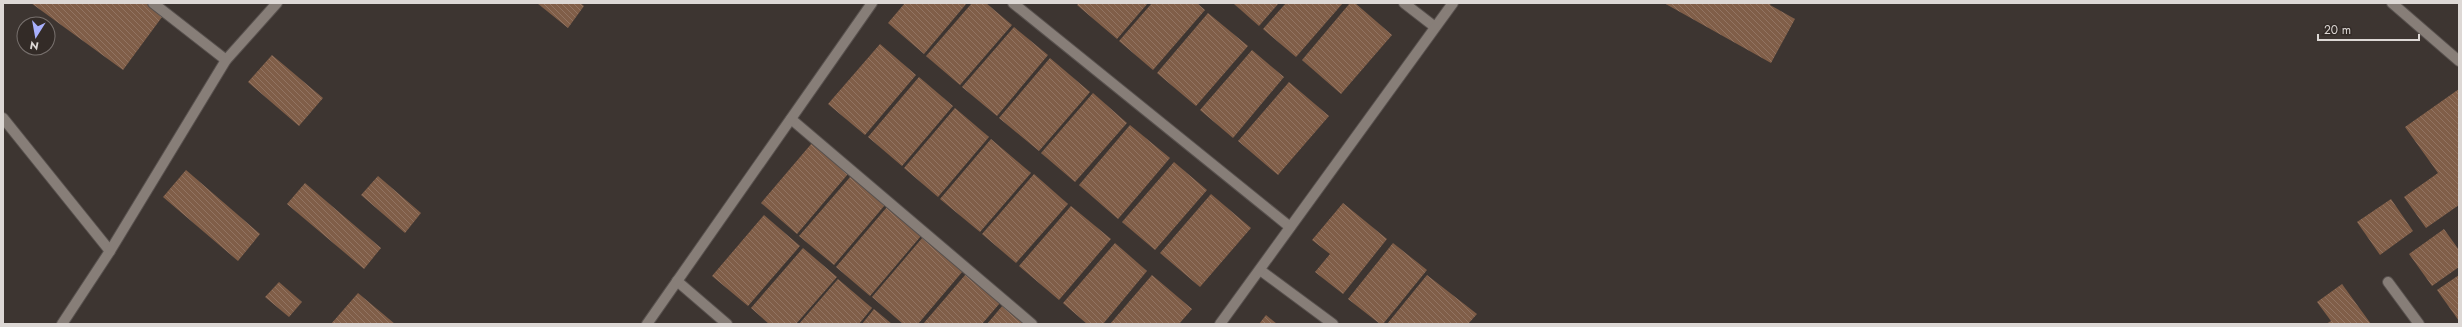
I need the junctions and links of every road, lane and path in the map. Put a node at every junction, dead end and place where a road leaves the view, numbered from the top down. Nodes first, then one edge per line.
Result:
1 (153, 3) edge
2 (277, 3) edge
3 (872, 3) edge
4 (1013, 3) edge
5 (1404, 3) edge
6 (1453, 3) edge
7 (2392, 3) edge
8 (1435, 27) junction
9 (226, 60) junction
10 (2459, 61) edge
11 (3, 118) edge
12 (791, 118) junction
13 (1290, 227) junction
14 (110, 251) junction
15 (1260, 270) junction
16 (677, 281) junction
17 (2388, 282) dead end
18 (62, 324) edge
19 (647, 324) edge
20 (728, 324) edge
21 (1032, 324) edge
22 (1220, 324) edge
23 (1333, 324) edge
24 (2419, 324) edge

1 - 9 street
2 - 9 street
3 - 12 street
4 - 13 street
5 - 8 street
6 - 8 street
7 - 10 street
8 - 13 street
9 - 14 street
11 - 14 street
12 - 16 street
12 - 21 street
13 - 15 street
14 - 18 street
15 - 22 street
15 - 23 street
16 - 19 street
16 - 20 street
17 - 24 street

